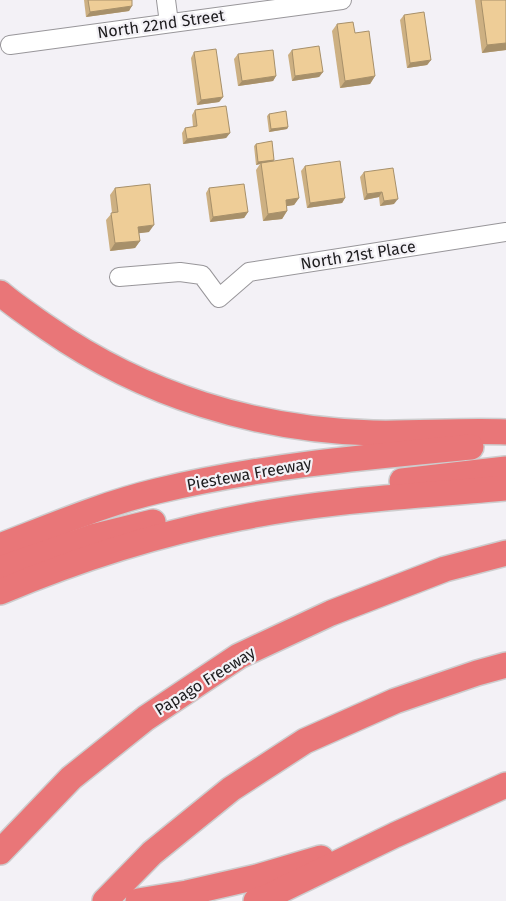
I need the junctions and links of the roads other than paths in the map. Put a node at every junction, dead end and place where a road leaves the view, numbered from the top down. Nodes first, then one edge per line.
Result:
1 (166, 0) edge
2 (342, 0) edge
3 (169, 23) junction
4 (10, 45) dead end
5 (506, 232) edge
6 (120, 278) dead end
7 (0, 293) edge
8 (506, 432) edge
9 (506, 444) edge
10 (506, 469) edge
11 (506, 488) edge
12 (0, 546) edge
13 (506, 553) edge
14 (0, 569) edge
15 (0, 592) edge
16 (506, 665) edge
17 (506, 785) edge
18 (0, 852) edge
19 (260, 892) edge
20 (105, 901) edge
21 (138, 901) edge

1 - 3 street
2 - 3 street, North 22nd Street
3 - 4 street, North 22nd Street
5 - 6 street, North 21st Place
7 - 8 highway
9 - 12 highway, Piestewa Freeway
10 - 14 highway
11 - 15 highway
13 - 18 highway, Papago Freeway
16 - 20 highway
17 - 19 highway
19 - 21 highway

